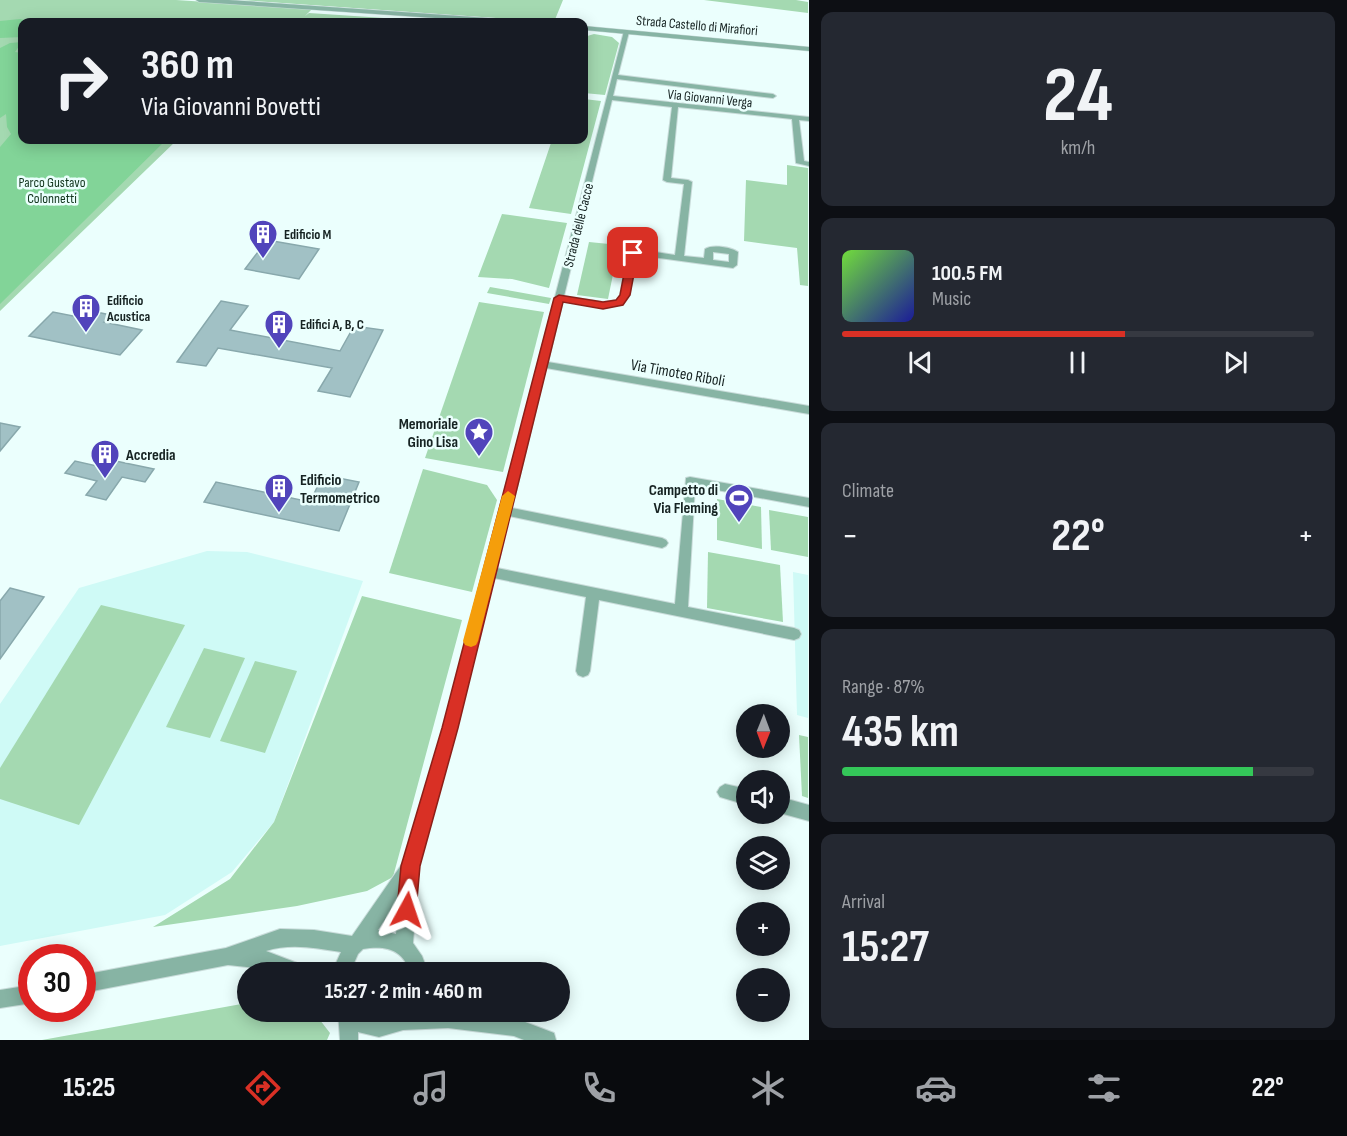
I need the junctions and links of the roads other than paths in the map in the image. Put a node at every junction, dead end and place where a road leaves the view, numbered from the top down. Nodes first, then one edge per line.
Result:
1 (199, 0) edge
2 (460, 18) edge
3 (588, 29) edge
4 (622, 36) junction
5 (808, 49) edge
6 (615, 77) junction
7 (773, 96) dead end
8 (610, 98) junction
9 (675, 106) junction
10 (795, 119) junction
11 (808, 119) edge
12 (808, 164) edge
13 (679, 257) junction
14 (708, 261) dead end
15 (559, 298) junction
16 (542, 364) junction
17 (808, 410) edge
18 (808, 503) edge
19 (505, 511) junction
20 (662, 543) dead end
21 (489, 572) junction
22 (593, 593) junction
23 (681, 612) junction
24 (794, 634) dead end
25 (583, 671) dead end
26 (725, 792) dead end
27 (736, 794) edge
28 (790, 808) edge
29 (808, 813) edge
30 (411, 866) junction
31 (357, 943) junction
32 (408, 949) junction
33 (226, 957) junction
34 (272, 962) edge
35 (347, 962) edge
36 (414, 962) edge
37 (420, 962) edge
38 (96, 981) edge
39 (18, 996) edge
40 (0, 999) edge
41 (348, 1022) edge
42 (357, 1022) edge
43 (506, 1022) edge
44 (399, 1024) edge
45 (514, 1027) junction
46 (349, 1040) edge
47 (547, 1040) edge

1 - 2 street
3 - 4 street, Strada Castello di Mirafiori
4 - 5 street, Strada Castello di Mirafiori
4 - 6 street, Strada delle Cacce
6 - 7 street
6 - 8 street, Strada delle Cacce
8 - 9 street, Via Giovanni Verga
8 - 15 street, Strada delle Cacce
9 - 10 street, Via Giovanni Verga
9 - 13 street
10 - 11 street, Via Giovanni Verga
10 - 12 street
13 - 14 street
13 - 15 street
15 - 16 street, Strada delle Cacce
16 - 17 street, Via Timoteo Riboli
16 - 19 street, Strada delle Cacce
18 - 23 street
19 - 20 street
19 - 21 street, Strada delle Cacce
21 - 22 street
21 - 30 street, Strada delle Cacce
22 - 23 street
22 - 25 street
23 - 24 street
26 - 27 street
28 - 29 street
30 - 31 street, Strada delle Cacce
30 - 32 street, Strada delle Cacce
31 - 32 street
31 - 33 street
31 - 35 street, Strada delle Cacce
32 - 36 street, Strada delle Cacce
32 - 37 street
33 - 34 street
33 - 38 street
39 - 40 street
41 - 46 street
42 - 44 street
43 - 45 street
44 - 45 street
45 - 47 street

